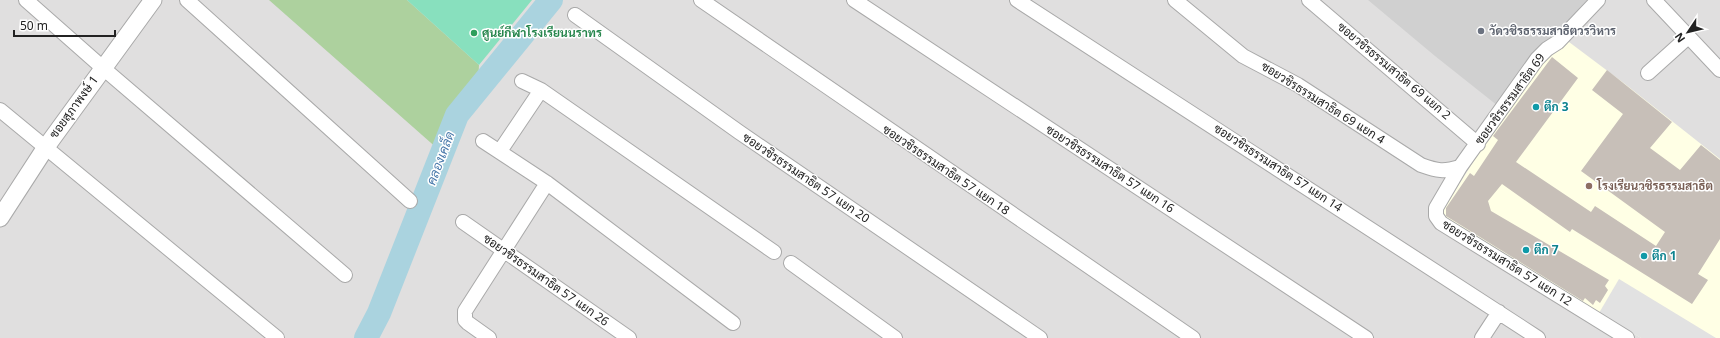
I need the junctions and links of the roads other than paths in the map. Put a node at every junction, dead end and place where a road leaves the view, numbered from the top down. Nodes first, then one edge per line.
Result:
1 (26, 0) edge
2 (154, 0) edge
3 (187, 0) edge
4 (701, 0) edge
5 (854, 0) edge
6 (1017, 0) edge
7 (1175, 0) edge
8 (1309, 0) edge
9 (1598, 0) edge
10 (1654, 0) edge
11 (575, 15) dead end
12 (1688, 36) junction
13 (103, 68) junction
14 (1720, 70) edge
15 (1648, 73) dead end
16 (522, 82) dead end
17 (541, 90) junction
18 (0, 110) edge
19 (483, 141) dead end
20 (1478, 144) junction
21 (46, 147) junction
22 (500, 151) junction
23 (1460, 167) junction
24 (546, 183) junction
25 (410, 201) dead end
26 (0, 218) edge
27 (463, 222) dead end
28 (504, 251) junction
29 (774, 252) dead end
30 (791, 263) dead end
31 (345, 275) dead end
32 (1499, 312) junction
33 (733, 323) dead end
34 (278, 338) edge
35 (489, 338) edge
36 (629, 338) edge
37 (895, 338) edge
38 (1040, 338) edge
39 (1192, 338) edge
40 (1366, 338) edge
41 (1482, 338) edge
42 (1538, 338) edge
43 (1627, 338) edge

1 - 13 street
2 - 13 street, ซอยสุภาพงษ์ 1
3 - 25 street
4 - 39 street, ซอยวชิรธรรมสาธิต 57 แยก 18
5 - 40 street, ซอยวชิรธรรมสาธิต 57 แยก 16
6 - 32 street, ซอยวชิรธรรมสาธิต 57 แยก 14
7 - 23 street, ซอยวชิรธรรมสาธิต 69 แยก 4
8 - 20 street, ซอยวชิรธรรมสาธิต 69 แยก 2
9 - 20 street, ซอยวชิรธรรมสาธิต 69
10 - 12 street
11 - 38 street, ซอยวชิรธรรมสาธิต 57 แยก 20
12 - 14 street
12 - 15 street
13 - 21 street, ซอยสุภาพงษ์ 1
13 - 31 street
16 - 17 street
17 - 22 street
17 - 29 street
18 - 21 street
19 - 22 street
20 - 23 street, ซอยวชิรธรรมสาธิต 69
21 - 26 street, ซอยสุภาพงษ์ 1
21 - 34 street
22 - 24 street
23 - 43 street, ซอยวชิรธรรมสาธิต 57 แยก 12
24 - 28 street
24 - 33 street
27 - 28 street, ซอยวชิรธรรมสาธิต 57 แยก 26
28 - 35 street
28 - 36 street, ซอยวชิรธรรมสาธิต 57 แยก 26
30 - 37 street
32 - 41 street
32 - 42 street, ซอยวชิรธรรมสาธิต 57 แยก 14

